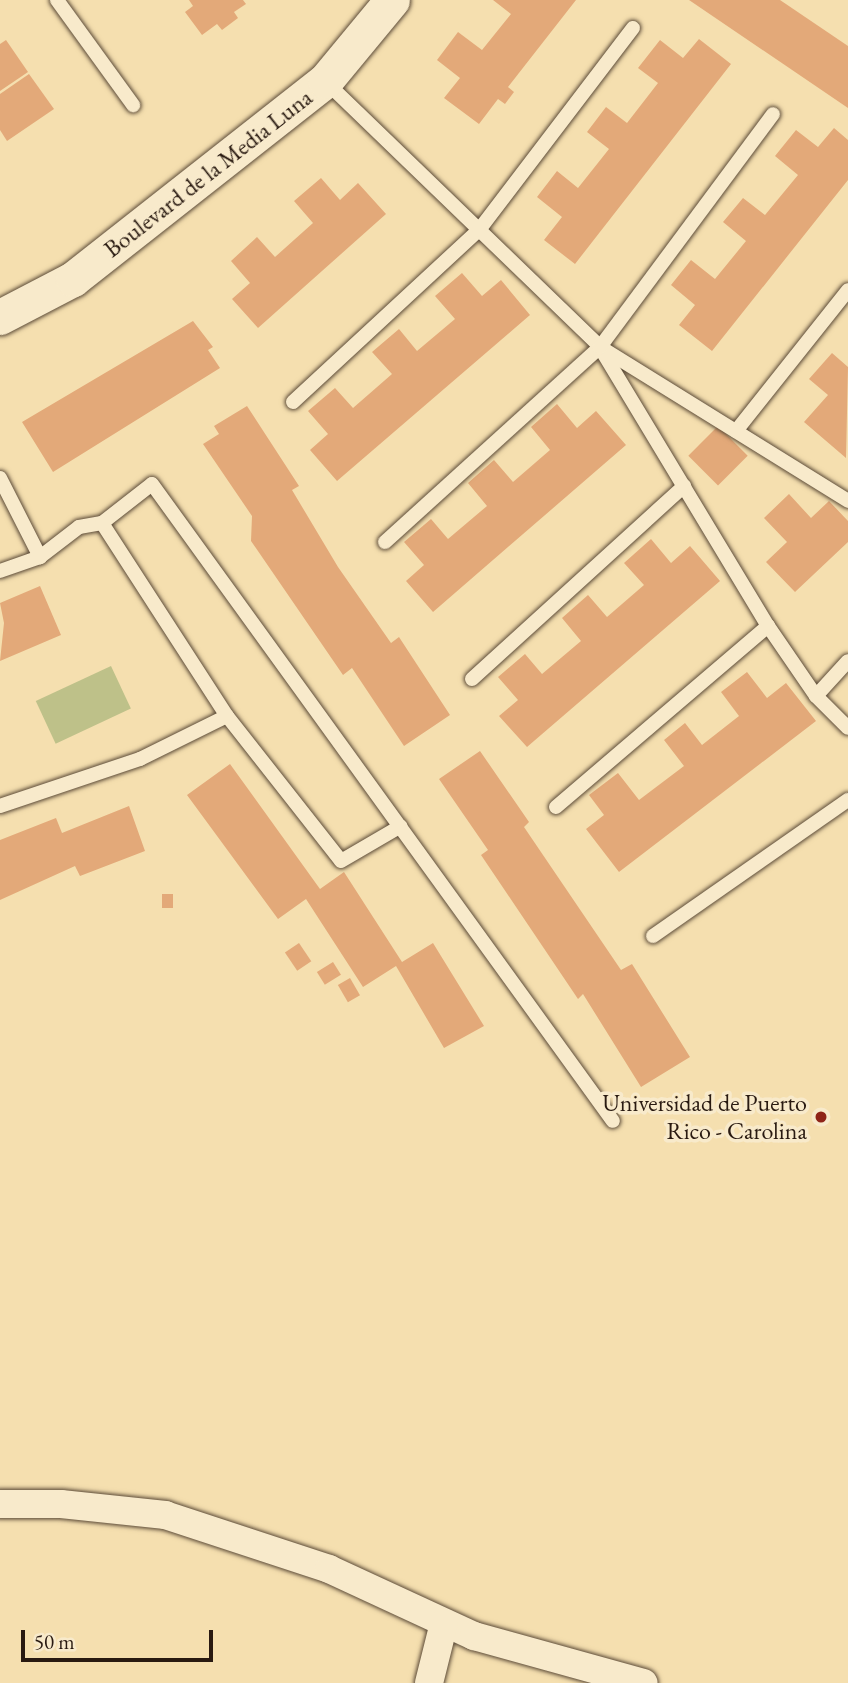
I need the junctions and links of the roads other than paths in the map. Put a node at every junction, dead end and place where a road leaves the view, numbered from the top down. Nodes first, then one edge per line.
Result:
1 (57, 0) edge
2 (392, 0) edge
3 (634, 28) dead end
4 (325, 81) junction
5 (133, 105) dead end
6 (773, 114) dead end
7 (479, 230) junction
8 (848, 290) edge
9 (0, 317) edge
10 (600, 347) junction
11 (293, 402) dead end
12 (736, 431) junction
13 (0, 478) edge
14 (684, 486) junction
15 (848, 501) edge
16 (102, 523) junction
17 (386, 542) dead end
18 (40, 557) junction
19 (0, 570) edge
20 (768, 626) junction
21 (848, 661) edge
22 (472, 679) dead end
23 (816, 696) junction
24 (227, 716) junction
25 (848, 729) edge
26 (848, 800) edge
27 (0, 806) edge
28 (556, 807) dead end
29 (401, 826) junction
30 (653, 936) dead end
31 (613, 1121) dead end
32 (0, 1504) edge
33 (444, 1623) junction
34 (429, 1683) edge
35 (644, 1683) edge

1 - 5 lane
2 - 4 street, Boulevard de la Media Luna
3 - 7 lane
4 - 7 lane
4 - 9 street, Boulevard de la Media Luna
6 - 10 lane
7 - 10 lane
7 - 11 lane
8 - 12 lane
10 - 12 lane
10 - 14 lane
10 - 17 lane
12 - 15 lane
13 - 18 lane
14 - 20 lane
14 - 22 lane
16 - 18 lane
16 - 24 lane
16 - 29 lane
18 - 19 lane
20 - 23 lane
20 - 28 lane
21 - 23 lane
23 - 25 lane
24 - 27 lane
24 - 29 lane
26 - 30 lane
29 - 31 lane
32 - 33 street
33 - 34 street
33 - 35 street

